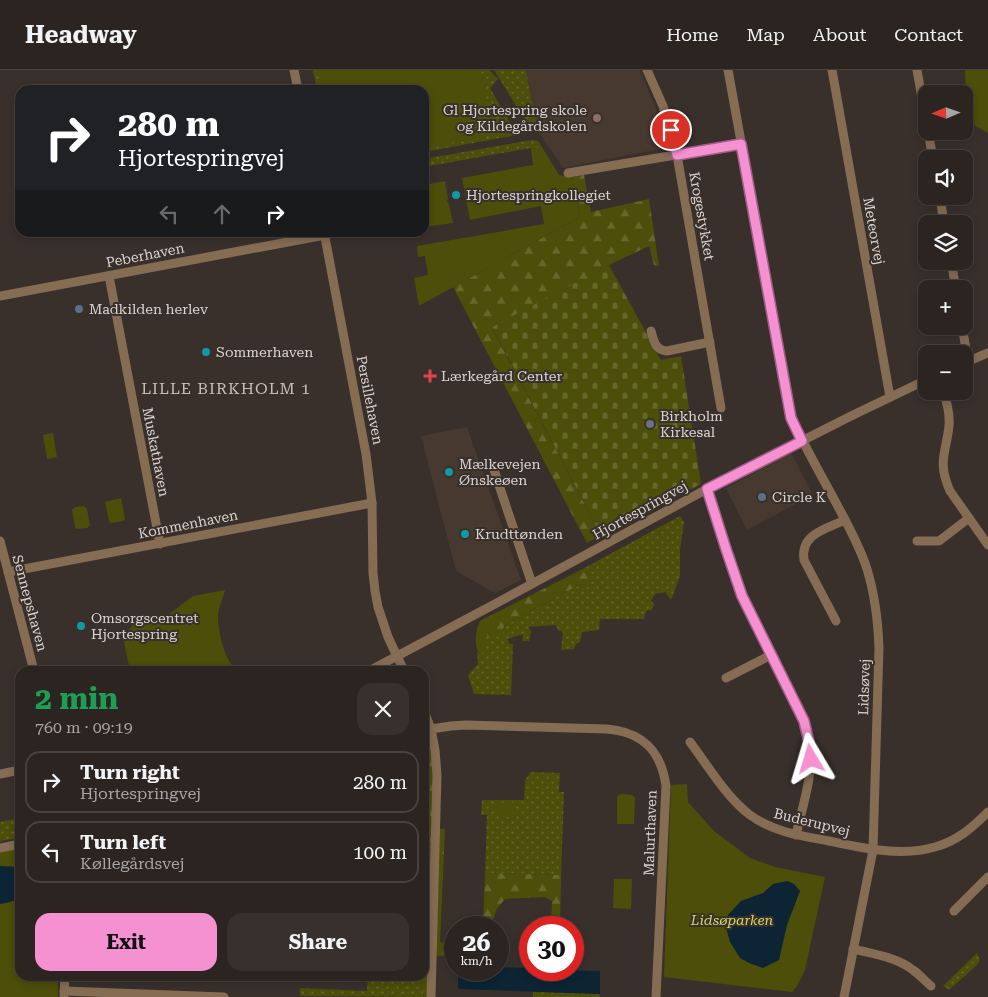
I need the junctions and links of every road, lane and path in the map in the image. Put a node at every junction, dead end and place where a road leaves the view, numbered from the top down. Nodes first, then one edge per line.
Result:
1 (294, 70) edge
2 (647, 70) edge
3 (728, 70) edge
4 (832, 70) edge
5 (917, 70) edge
6 (297, 85) edge
7 (920, 85) edge
8 (741, 144) junction
9 (677, 155) junction
10 (568, 173) dead end
11 (309, 237) edge
12 (325, 237) edge
13 (109, 276) junction
14 (0, 296) edge
15 (652, 331) dead end
16 (710, 342) junction
17 (988, 352) edge
18 (973, 359) edge
19 (918, 384) edge
20 (890, 397) junction
21 (947, 400) edge
22 (721, 408) dead end
23 (802, 441) junction
24 (494, 470) dead end
25 (707, 489) junction
26 (372, 503) junction
27 (969, 518) junction
28 (845, 520) junction
29 (917, 540) dead end
30 (0, 541) edge
31 (160, 544) junction
32 (988, 545) edge
33 (8, 572) junction
34 (532, 584) junction
35 (836, 621) dead end
36 (771, 655) junction
37 (397, 656) junction
38 (33, 666) edge
39 (378, 666) edge
40 (402, 666) edge
41 (726, 678) dead end
42 (429, 724) edge
43 (431, 729) junction
44 (690, 742) dead end
45 (15, 771) edge
46 (0, 774) edge
47 (988, 812) edge
48 (796, 835) junction
49 (15, 845) edge
50 (0, 848) edge
51 (873, 850) junction
52 (988, 877) edge
53 (954, 910) dead end
54 (853, 949) junction
55 (65, 981) edge
56 (931, 986) dead end
57 (64, 994) edge
58 (224, 997) edge
59 (431, 997) edge
60 (656, 997) edge
61 (844, 997) edge

1 - 6 street
2 - 9 street, Krogestykket
3 - 8 street, Lidsøvej
4 - 20 street, Meteorvej
5 - 7 street
8 - 9 street
8 - 23 street, Lidsøvej
9 - 10 street
9 - 16 street, Krogestykket
11 - 13 street, Peberhaven
12 - 26 street, Persillehaven
13 - 14 street, Peberhaven
13 - 31 street, Muskathaven
15 - 16 street
16 - 22 street, Krogestykket
17 - 18 street
19 - 20 street, Hjortespringvej
20 - 23 street, Hjortespringvej
21 - 27 street
23 - 25 street, Hjortespringvej
23 - 28 street, Lidsøvej
24 - 34 street
25 - 34 street, Hjortespringvej
25 - 36 street
26 - 31 street, Kommenhaven
26 - 37 street, Persillehaven
27 - 29 street
27 - 32 street
28 - 35 street
28 - 51 street, Lidsøvej
30 - 33 street, Sennepshaven
31 - 33 street, Kommenhaven
33 - 38 street, Sennepshaven
34 - 37 street, Hjortespringvej
36 - 41 street
36 - 48 street
37 - 39 street, Hjortespringvej
37 - 40 street
42 - 43 street
43 - 59 street
43 - 60 street, Malurthaven
44 - 48 street, Buderupvej
45 - 46 street
47 - 51 street, Buderupvej
48 - 51 street, Buderupvej
49 - 50 street
51 - 54 street, Lidsøvej
52 - 53 street
54 - 56 street
54 - 61 street, Lidsøvej
55 - 57 street
57 - 58 street

